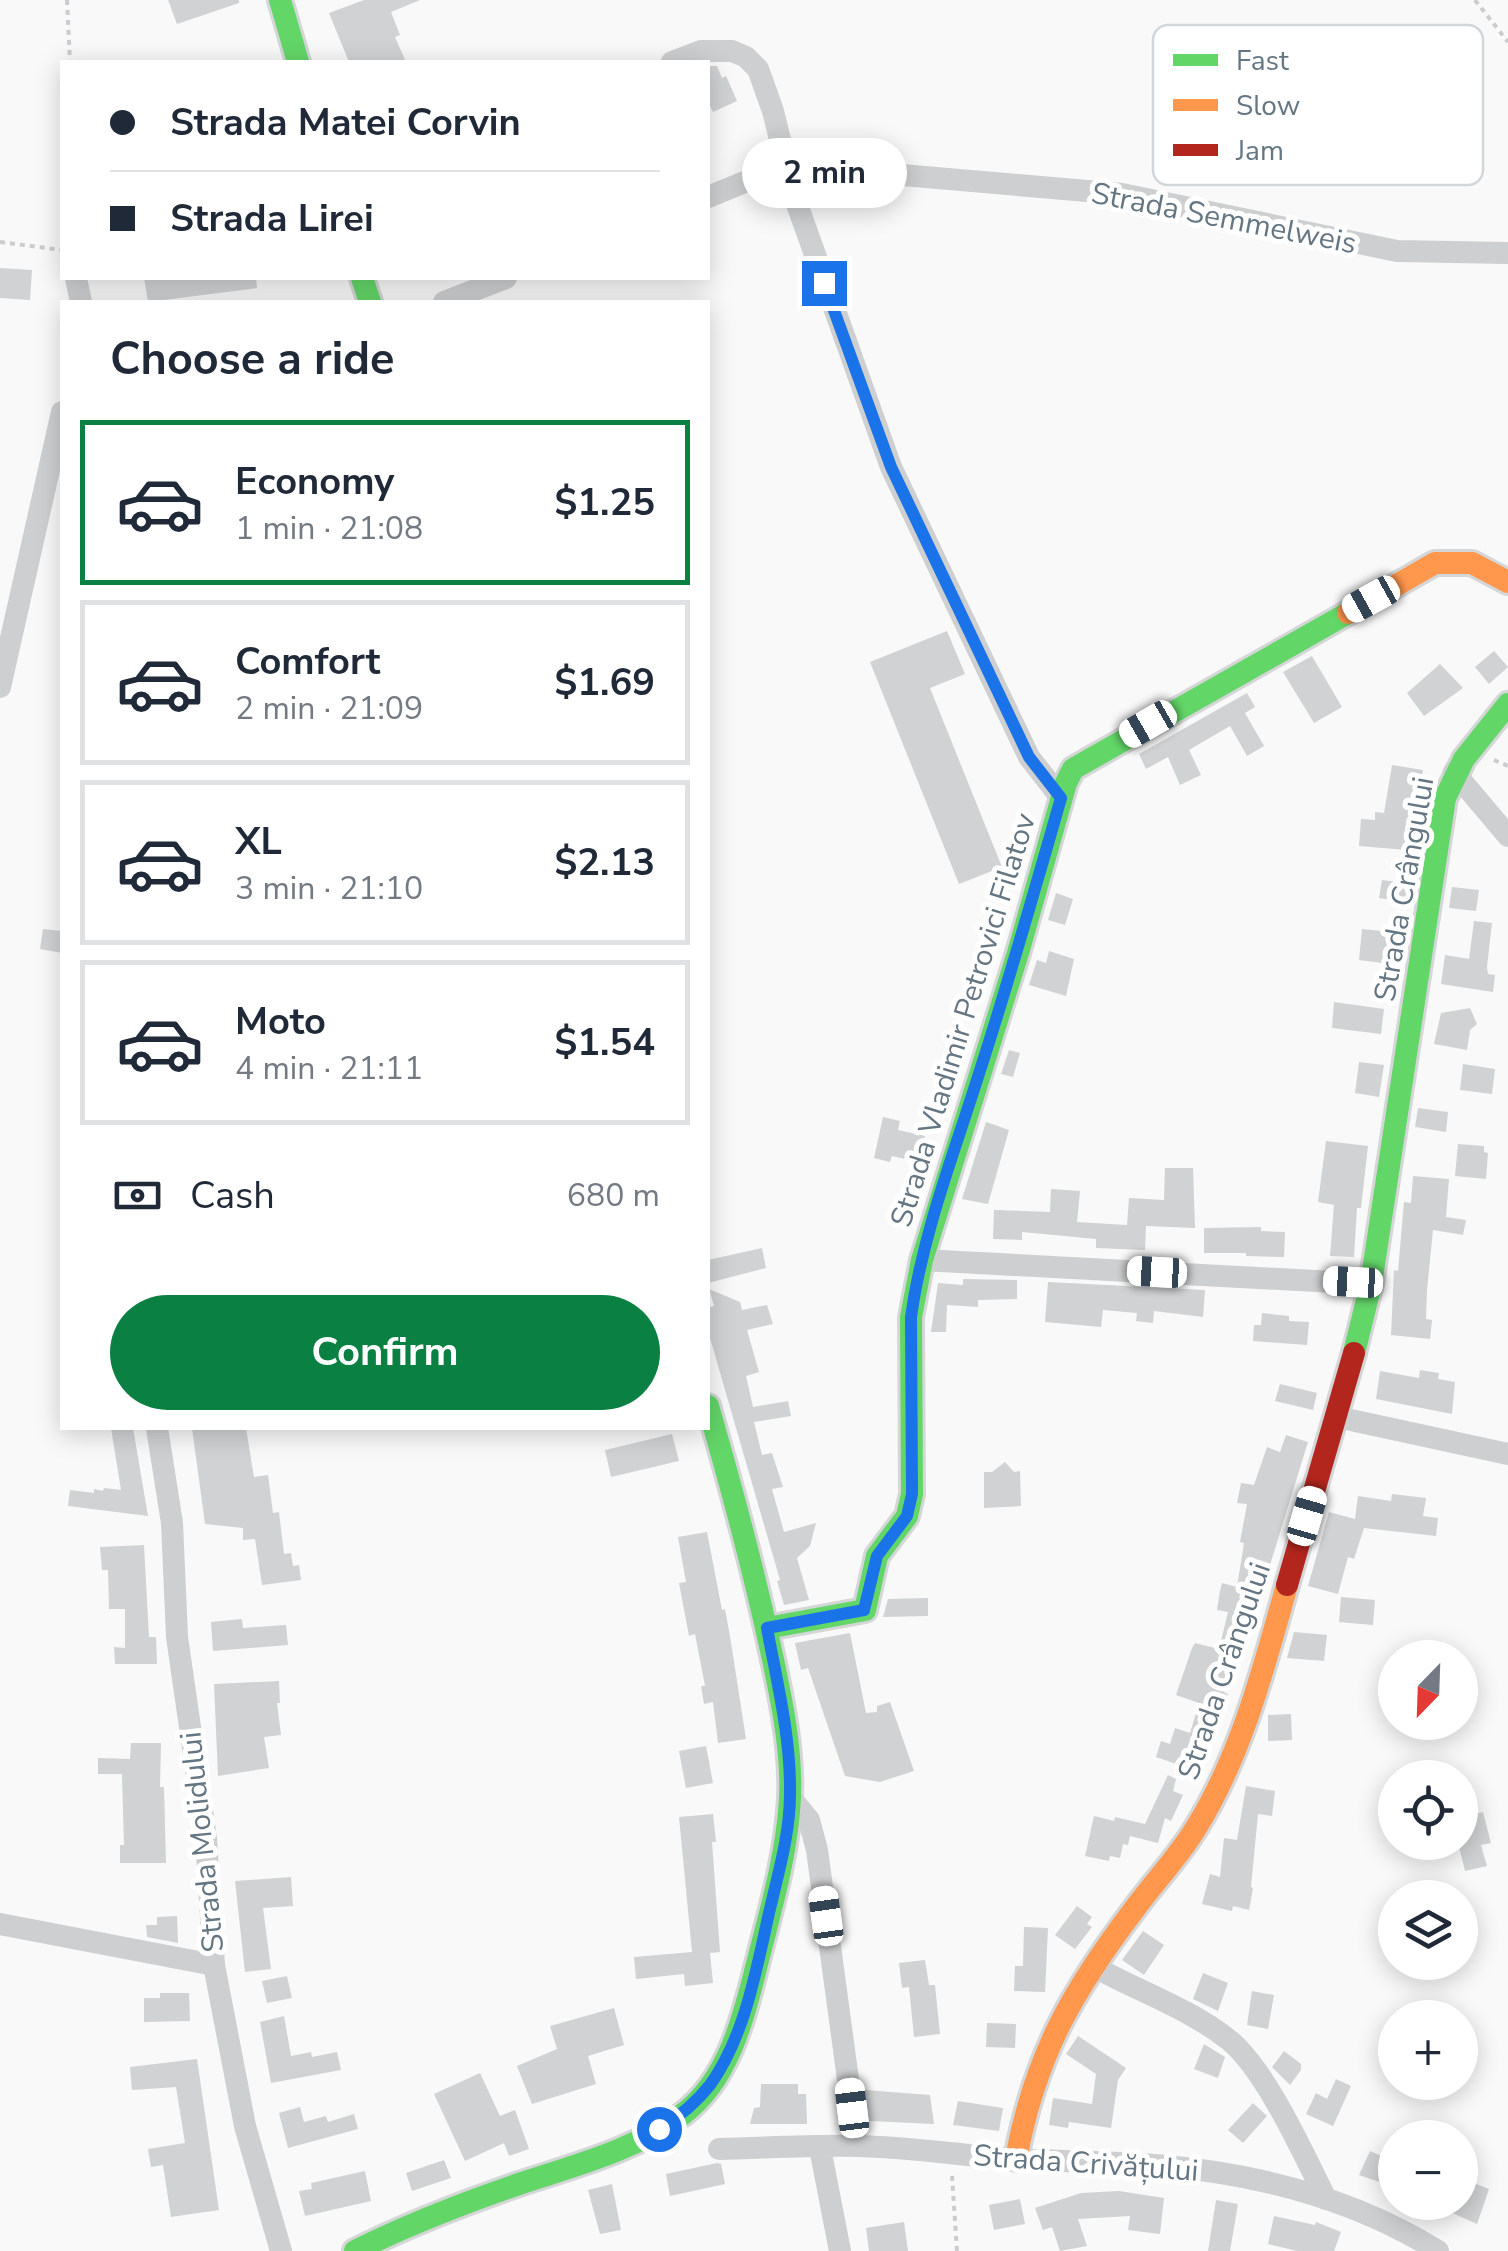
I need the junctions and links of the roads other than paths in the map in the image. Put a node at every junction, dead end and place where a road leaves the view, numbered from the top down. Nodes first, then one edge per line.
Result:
1 (280, 0) edge
2 (297, 60) edge
3 (677, 60) edge
4 (786, 165) junction
5 (710, 196) edge
6 (1508, 253) edge
7 (501, 280) edge
8 (449, 300) edge
9 (60, 427) edge
10 (1508, 582) edge
11 (0, 687) edge
12 (1508, 704) edge
13 (1454, 772) junction
14 (1061, 798) junction
15 (1508, 836) edge
16 (922, 1260) junction
17 (1372, 1284) junction
18 (710, 1413) edge
19 (1336, 1417) junction
20 (157, 1430) edge
21 (1508, 1454) edge
22 (767, 1628) junction
23 (790, 1797) junction
24 (0, 1924) edge
25 (214, 1966) junction
26 (1093, 1966) junction
27 (857, 2146) junction
28 (719, 2148) dead end
29 (820, 2148) junction
30 (1016, 2159) junction
31 (1326, 2198) junction
32 (280, 2251) edge
33 (356, 2251) edge
34 (840, 2251) edge
35 (1438, 2251) edge

1 - 2 street
3 - 4 street
4 - 5 street, Strada Semmelweis
4 - 6 street, Strada Semmelweis
4 - 14 street
7 - 8 street
9 - 11 street
10 - 14 street, Strada Vladimir Petrovici Filatov
12 - 13 street, Strada Crângului
13 - 15 street
13 - 17 street, Strada Crângului
14 - 16 street, Strada Vladimir Petrovici Filatov
16 - 17 street, Strada Vladimir Petrovici Filatov
16 - 22 street, Strada Vladimir Petrovici Filatov
17 - 19 street, Strada Crângului
18 - 22 street
19 - 21 street
19 - 26 street, Strada Crângului
20 - 25 street, Strada Molidului
22 - 23 street
23 - 27 street
23 - 33 street
24 - 25 street
25 - 32 street, Strada Molidului
26 - 30 street, Strada Crângului
26 - 31 street
27 - 29 street, Strada Crivățului
27 - 30 street, Strada Crivățului
28 - 29 street, Strada Crivățului
29 - 34 street
30 - 31 street, Strada Crivățului
31 - 35 street, Strada Crivățului

